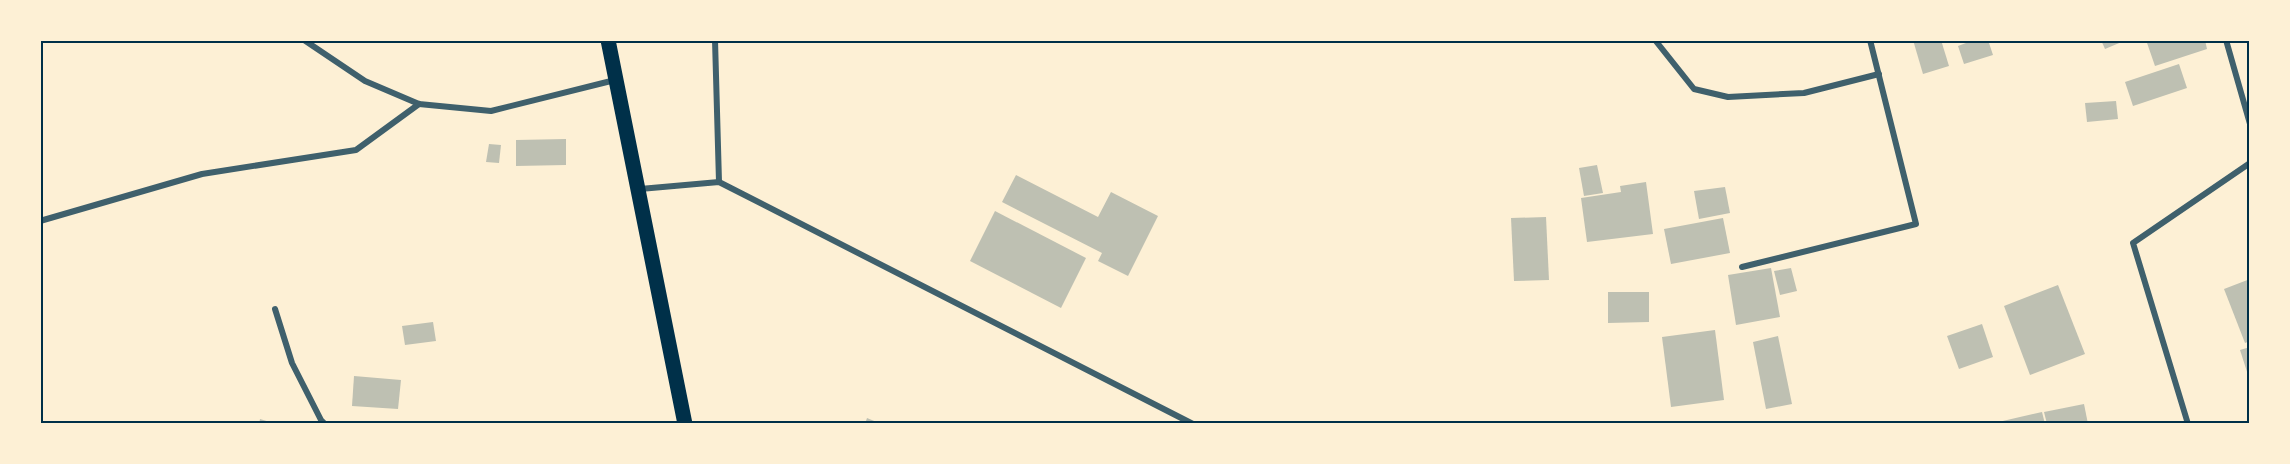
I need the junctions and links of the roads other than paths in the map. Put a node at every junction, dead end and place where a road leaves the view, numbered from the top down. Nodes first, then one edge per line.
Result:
1 (304, 40) edge
2 (608, 40) edge
3 (715, 40) edge
4 (1655, 40) edge
5 (1870, 40) edge
6 (2226, 40) edge
7 (1879, 74) junction
8 (616, 80) junction
9 (419, 104) junction
10 (2250, 124) edge
11 (2250, 163) edge
12 (719, 182) junction
13 (639, 189) junction
14 (40, 221) edge
15 (1742, 267) dead end
16 (275, 309) dead end
17 (326, 423) edge
18 (685, 423) edge
19 (1193, 423) edge
20 (2188, 423) edge

1 - 9 street
2 - 8 main road
3 - 12 street
4 - 7 street
5 - 7 street
6 - 10 street
7 - 15 street
8 - 9 street
8 - 13 main road
9 - 14 street
11 - 20 street
12 - 13 street
12 - 19 street
13 - 18 main road
16 - 17 street

